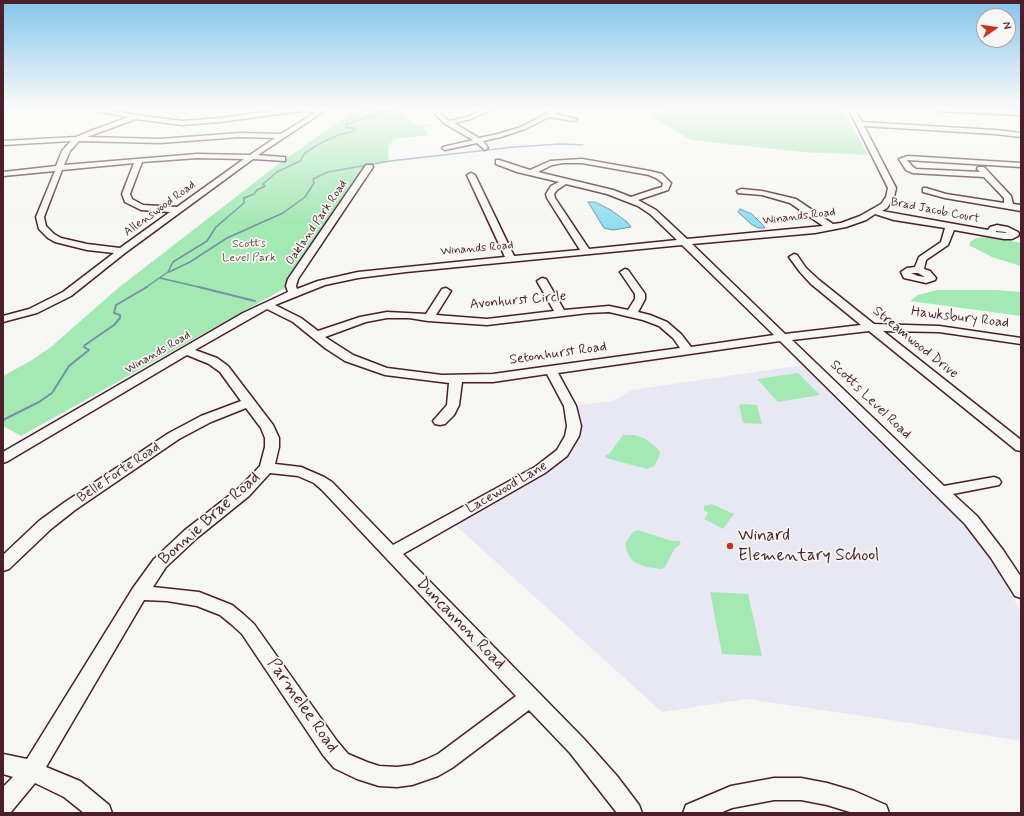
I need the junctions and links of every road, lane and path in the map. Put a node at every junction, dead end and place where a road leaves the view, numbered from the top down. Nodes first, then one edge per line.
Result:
1 (69, 146) edge
2 (267, 146) edge
3 (453, 146) edge
4 (875, 146) edge
5 (444, 148) dead end
6 (251, 157) junction
7 (282, 159) dead end
8 (139, 160) junction
9 (499, 162) dead end
10 (974, 162) junction
11 (887, 163) junction
12 (907, 164) junction
13 (1021, 165) edge
14 (369, 167) dead end
15 (60, 168) junction
16 (530, 173) junction
17 (3, 174) edge
18 (471, 175) dead end
19 (987, 175) junction
20 (565, 181) junction
21 (926, 190) dead end
22 (742, 192) dead end
23 (630, 200) junction
24 (1009, 206) junction
25 (1021, 208) edge
26 (178, 210) junction
27 (876, 212) junction
28 (831, 227) junction
29 (950, 227) junction
30 (990, 234) dead end
31 (683, 242) junction
32 (122, 251) junction
33 (586, 252) junction
34 (794, 258) dead end
35 (512, 259) junction
36 (919, 270) dead end
37 (625, 272) dead end
38 (542, 281) dead end
39 (446, 291) dead end
40 (294, 293) junction
41 (267, 305) junction
42 (561, 313) junction
43 (632, 313) junction
44 (428, 318) junction
45 (3, 319) edge
46 (871, 326) junction
47 (316, 336) junction
48 (782, 338) junction
49 (1021, 340) edge
50 (186, 351) junction
51 (688, 351) junction
52 (551, 370) junction
53 (456, 380) junction
54 (249, 402) junction
55 (440, 421) dead end
56 (1015, 436) edge
57 (1021, 447) edge
58 (3, 458) edge
59 (267, 468) junction
60 (994, 482) dead end
61 (942, 491) junction
62 (392, 553) junction
63 (3, 566) edge
64 (1021, 591) edge
65 (139, 593) junction
66 (530, 697) junction
67 (3, 764) edge
68 (32, 771) junction
69 (3, 804) edge
70 (101, 813) edge
71 (631, 813) edge
72 (694, 813) edge
73 (878, 813) edge

1 - 15 street
2 - 6 street, Allenswood Road
3 - 5 street
4 - 11 street, Winands Road
6 - 7 street
6 - 8 street
6 - 26 street, Allenswood Road
8 - 15 street
8 - 26 street
9 - 16 street, Scotts Level Road
10 - 12 street
10 - 13 street
10 - 19 street
11 - 12 street
11 - 27 street, Winands Road
12 - 19 street
14 - 40 street, Oakland Park Road
15 - 17 street
15 - 32 street
16 - 20 street, Scotts Level Road
16 - 23 street
18 - 35 street
19 - 24 street
20 - 23 street, Scotts Level Road
20 - 33 street
21 - 24 street
22 - 28 street
23 - 31 street, Scotts Level Road
24 - 25 street
26 - 32 street, Allenswood Road
27 - 28 street, Winands Road
27 - 29 street, Brad Jacob Court
28 - 31 street, Winands Road
29 - 30 street, Brad Jacob Court
29 - 36 street
31 - 33 street, Winands Road
31 - 48 street, Scotts Level Road
32 - 45 street, Allenswood Road
33 - 35 street, Winands Road
34 - 46 street, Streamwood Drive
35 - 40 street, Winands Road
37 - 43 street
38 - 42 street
39 - 44 street
40 - 41 street, Winands Road
41 - 47 street, Setonhurst Road
41 - 50 street, Winands Road
42 - 43 street, Avonhurst Circle
42 - 44 street, Avonhurst Circle
43 - 51 street, Avonhurst Circle
44 - 47 street, Avonhurst Circle
46 - 48 street, Setonhurst Road
46 - 49 street, Hawksbury Road
46 - 56 street, Streamwood Drive
47 - 53 street, Setonhurst Road
48 - 51 street, Setonhurst Road
48 - 61 street, Scotts Level Road
50 - 54 street, Bonnie Brae Road
50 - 58 street, Winands Road
51 - 52 street, Setonhurst Road
52 - 53 street, Setonhurst Road
52 - 62 street, Lacewood Lane
53 - 55 street
54 - 59 street, Bonnie Brae Road
54 - 63 street, Belle Forte Road
56 - 57 street, Streamwood Drive
59 - 62 street, Duncannon Road
59 - 65 street, Bonnie Brae Road
60 - 61 street
61 - 64 street, Scotts Level Road
62 - 66 street, Duncannon Road
65 - 66 street, Parmelee Road
65 - 68 street, Bonnie Brae Road
66 - 71 street, Duncannon Road
67 - 68 street
68 - 69 street, Bonnie Brae Road
68 - 70 street
72 - 73 street

